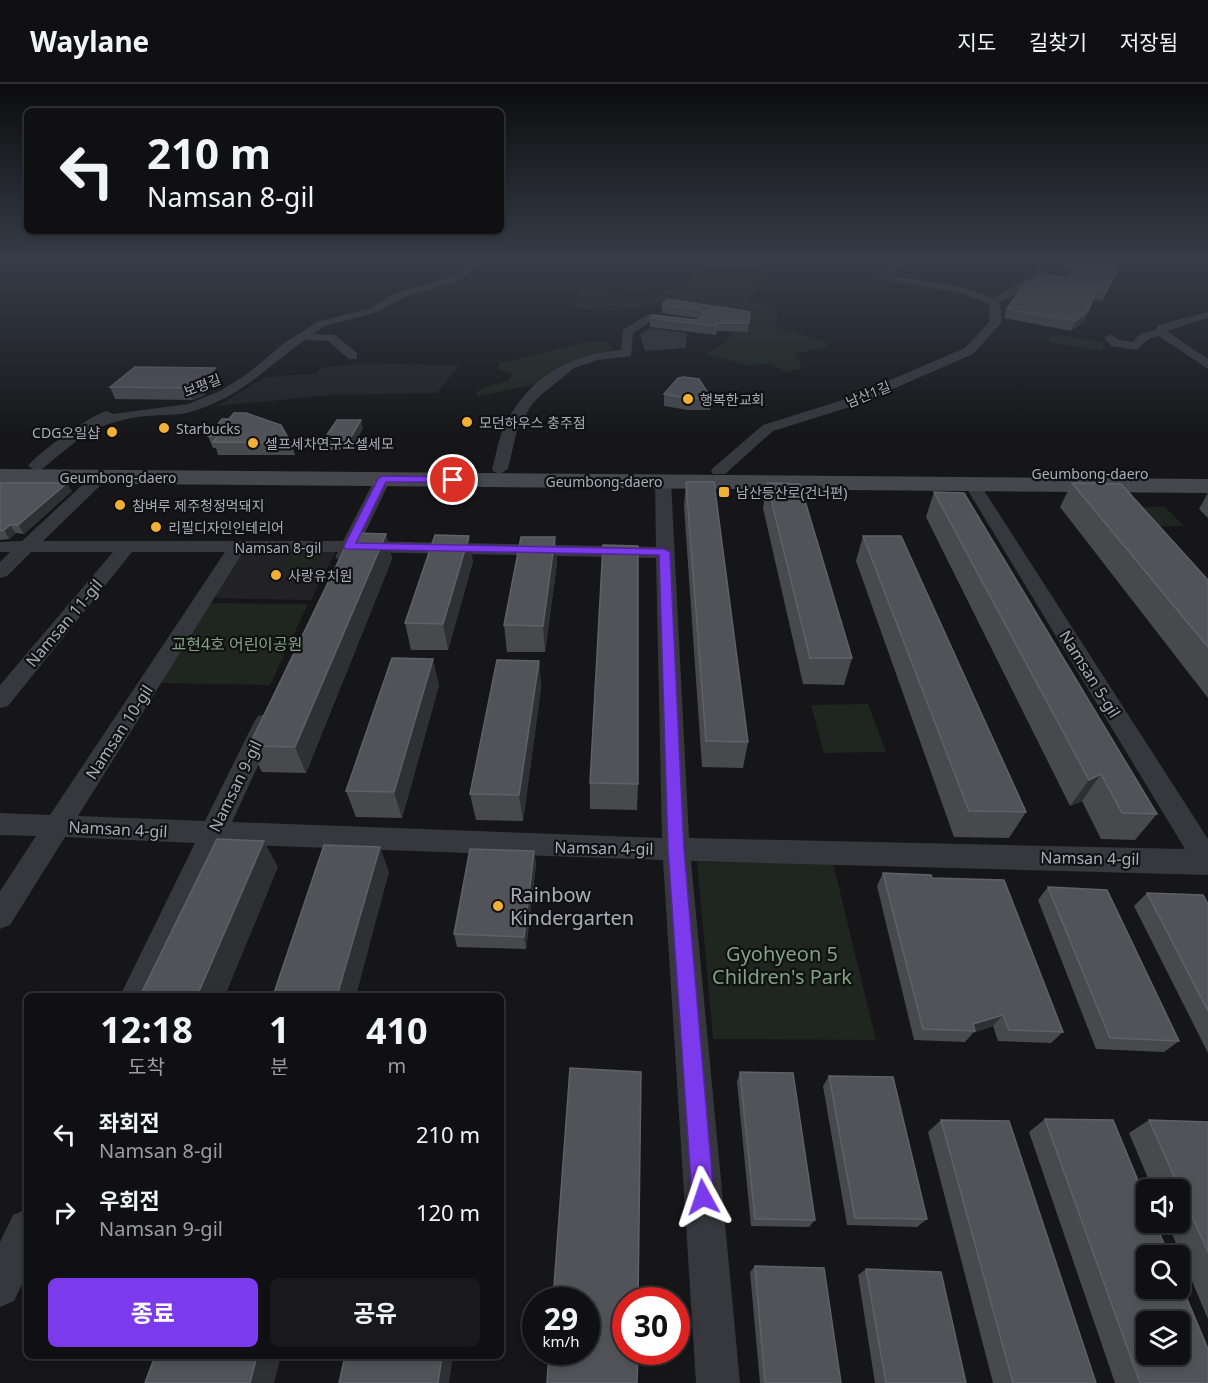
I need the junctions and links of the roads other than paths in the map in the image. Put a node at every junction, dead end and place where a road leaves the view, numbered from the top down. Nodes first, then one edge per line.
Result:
1 (345, 318) edge
2 (649, 318) edge
3 (655, 318) edge
4 (996, 318) edge
5 (1196, 318) edge
6 (697, 323) edge
7 (1161, 332) junction
8 (306, 337) junction
9 (1110, 338) dead end
10 (353, 356) dead end
11 (1208, 364) edge
12 (116, 409) dead end
13 (92, 423) junction
14 (0, 465) edge
15 (36, 466) junction
16 (500, 469) junction
17 (719, 471) junction
18 (1208, 474) edge
19 (0, 476) edge
20 (100, 477) junction
21 (382, 479) junction
22 (663, 481) junction
23 (972, 484) junction
24 (1208, 486) edge
25 (27, 546) junction
26 (349, 546) junction
27 (127, 547) junction
28 (237, 547) junction
29 (0, 548) edge
30 (664, 552) junction
31 (0, 572) edge
32 (334, 578) edge
33 (0, 700) edge
34 (274, 705) edge
35 (0, 824) edge
36 (59, 825) junction
37 (213, 834) junction
38 (676, 849) junction
39 (1208, 861) edge
40 (0, 916) edge
41 (137, 993) edge
42 (24, 1235) edge
43 (0, 1287) edge
44 (718, 1383) edge

1 - 8 street, 보평길
2 - 16 street
3 - 6 street
4 - 17 street, 남산1길
5 - 7 street
7 - 9 street
7 - 11 street
8 - 10 street
8 - 13 street, 보평길
12 - 13 street
13 - 15 street
14 - 15 street, Geumbong-daero
15 - 16 street, Geumbong-daero
16 - 17 street, Geumbong-daero
17 - 18 street, Geumbong-daero
19 - 20 street, Geumbong-daero
20 - 21 street, Geumbong-daero
20 - 25 street
21 - 22 street, Geumbong-daero
21 - 26 street
22 - 23 street, Geumbong-daero
22 - 30 street
23 - 24 street, Geumbong-daero
23 - 39 street, Namsan 5-gil
25 - 27 street, Namsan 8-gil
25 - 29 street, Namsan 8-gil
25 - 31 street
26 - 28 street, Namsan 8-gil
26 - 30 street, Namsan 8-gil
26 - 32 street
27 - 28 street, Namsan 8-gil
27 - 33 street, Namsan 11-gil
28 - 36 street, Namsan 10-gil
30 - 38 street
34 - 37 street, Namsan 9-gil
35 - 36 street, Namsan 4-gil
36 - 37 street, Namsan 4-gil
36 - 40 street, Namsan 10-gil
37 - 38 street, Namsan 4-gil
37 - 41 street, Namsan 9-gil
38 - 39 street, Namsan 4-gil
38 - 44 street
42 - 43 street

